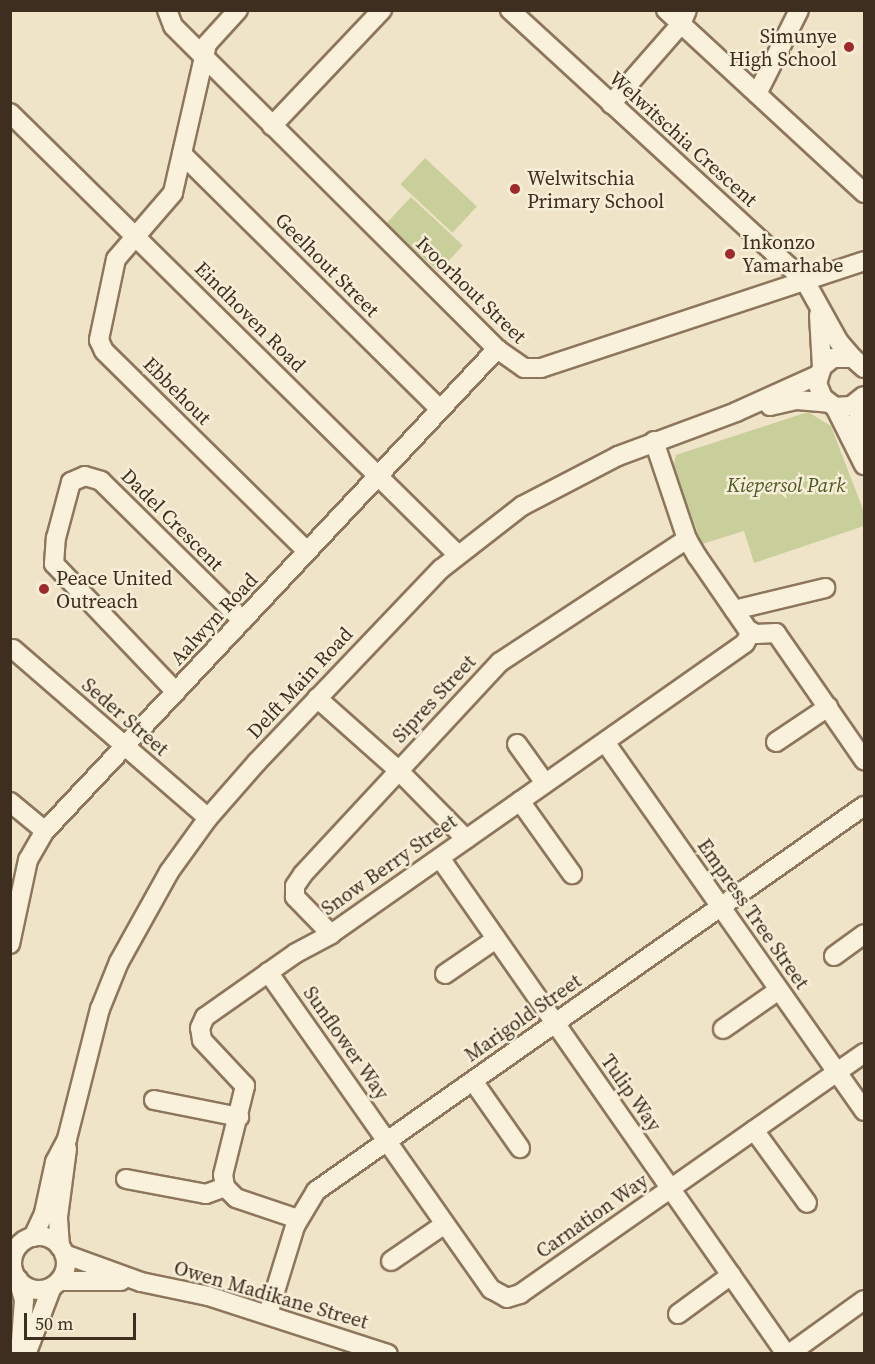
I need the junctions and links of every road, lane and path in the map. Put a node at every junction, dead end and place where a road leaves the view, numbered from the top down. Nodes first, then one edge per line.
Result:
1 (167, 10) edge
2 (238, 10) edge
3 (382, 10) edge
4 (510, 10) edge
5 (666, 10) edge
6 (799, 10) edge
7 (684, 17) edge
8 (204, 57) junction
9 (757, 94) junction
10 (612, 104) junction
11 (10, 113) edge
12 (272, 126) junction
13 (182, 154) junction
14 (864, 194) edge
15 (135, 236) junction
16 (864, 261) edge
17 (805, 281) junction
18 (818, 306) junction
19 (497, 349) junction
20 (860, 362) edge
21 (820, 371) junction
22 (864, 397) edge
23 (832, 405) junction
24 (440, 409) junction
25 (736, 412) junction
26 (654, 441) junction
27 (863, 460) edge
28 (378, 475) junction
29 (687, 539) junction
30 (308, 551) junction
31 (457, 554) junction
32 (825, 588) dead end
33 (776, 600) junction
34 (734, 610) junction
35 (243, 621) junction
36 (751, 632) junction
37 (776, 633) junction
38 (13, 649) dead end
39 (176, 692) junction
40 (317, 698) junction
41 (828, 707) junction
42 (605, 742) junction
43 (776, 742) dead end
44 (517, 744) dead end
45 (124, 748) junction
46 (864, 760) edge
47 (398, 770) junction
48 (545, 783) junction
49 (520, 801) junction
50 (10, 802) edge
51 (864, 806) edge
52 (208, 818) junction
53 (45, 831) junction
54 (466, 839) junction
55 (440, 858) junction
56 (572, 874) dead end
57 (721, 907) junction
58 (331, 934) junction
59 (864, 934) edge
60 (496, 939) junction
61 (10, 944) edge
62 (834, 956) dead end
63 (268, 972) junction
64 (445, 974) dead end
65 (779, 990) junction
66 (555, 1023) junction
67 (723, 1029) dead end
68 (864, 1053) edge
69 (837, 1072) junction
70 (473, 1081) junction
71 (153, 1100) dead end
72 (864, 1111) edge
73 (239, 1117) junction
74 (754, 1130) junction
75 (67, 1138) junction
76 (387, 1141) junction
77 (520, 1148) dead end
78 (126, 1179) dead end
79 (225, 1187) junction
80 (670, 1189) junction
81 (807, 1203) dead end
82 (297, 1219) junction
83 (445, 1224) junction
84 (22, 1241) edge
85 (62, 1251) junction
86 (391, 1261) dead end
87 (14, 1274) edge
88 (731, 1275) junction
89 (141, 1282) junction
90 (55, 1284) junction
91 (864, 1300) edge
92 (268, 1314) junction
93 (678, 1314) dead end
94 (20, 1353) edge
95 (27, 1353) edge
96 (388, 1353) edge
97 (787, 1353) edge

1 - 8 street, Ivoorhout Street
2 - 8 street
3 - 12 street
4 - 10 street, Welwitschia Crescent
5 - 7 street
6 - 9 street
7 - 9 street
7 - 10 street
8 - 12 street, Ivoorhout Street
8 - 13 street
9 - 14 street
10 - 17 street, Welwitschia Crescent
11 - 15 street, Eindhoven Road
12 - 19 street, Ivoorhout Street
13 - 15 street
13 - 24 street, Geelhout Street
15 - 28 street, Eindhoven Road
15 - 30 street, Ebbehout
16 - 17 street, Ivoorhout Street
17 - 18 street, Welwitschia Crescent
17 - 19 street, Ivoorhout Street
18 - 20 street, Welwitschia Crescent
18 - 21 street, Welwitschia Crescent
19 - 24 street, Aalwyn Road
20 - 21 street, Delft Main Road
21 - 23 street, Welwitschia Crescent
21 - 25 street, Delft Main Road
22 - 23 street
22 - 27 street
23 - 25 street, Delft Main Road
23 - 27 street, Welwitschia Crescent
24 - 28 street, Aalwyn Road
25 - 26 street, Delft Main Road
26 - 29 street
26 - 31 street, Delft Main Road
28 - 30 street, Aalwyn Road
28 - 31 street, Eindhoven Road
29 - 34 street
29 - 47 street, Sipres Street
30 - 35 street, Aalwyn Road
31 - 40 street, Delft Main Road
32 - 33 street
33 - 34 street
33 - 37 street
34 - 36 street
35 - 39 street, Aalwyn Road
35 - 39 street, Dadel Crescent
36 - 37 street
36 - 42 street, Snow Berry Street
37 - 41 street
38 - 45 street, Seder Street
39 - 45 street, Aalwyn Road
40 - 47 street
40 - 52 street, Delft Main Road
41 - 43 street
41 - 46 street
42 - 48 street, Snow Berry Street
42 - 57 street, Empress Tree Street
44 - 48 street
45 - 52 street, Seder Street
45 - 53 street, Aalwyn Road
47 - 54 street
47 - 58 street, Sipres Street
48 - 49 street, Snow Berry Street
49 - 54 street, Snow Berry Street
49 - 56 street
50 - 53 street
51 - 57 street, Marigold Street
52 - 75 street, Delft Main Road
53 - 61 street, Aalwyn Road
54 - 55 street, Snow Berry Street
55 - 58 street, Snow Berry Street
55 - 60 street, Tulip Way
57 - 65 street, Empress Tree Street
57 - 66 street, Marigold Street
58 - 63 street, Snow Berry Street
59 - 62 street
60 - 64 street
60 - 66 street, Tulip Way
63 - 73 street, Snow Berry Street
63 - 76 street, Sunflower Way
65 - 67 street
65 - 69 street, Empress Tree Street
66 - 70 street, Marigold Street
66 - 80 street, Tulip Way
68 - 69 street, Carnation Way
69 - 72 street, Empress Tree Street
69 - 74 street, Carnation Way
70 - 76 street, Marigold Street
70 - 77 street
71 - 73 street
73 - 79 street, Snow Berry Street
74 - 80 street, Carnation Way
74 - 81 street
75 - 84 street, Delft Main Road
75 - 85 street, Delft Main Road
76 - 82 street, Marigold Street
76 - 83 street, Carnation Way
78 - 79 street
79 - 82 street
80 - 83 street, Carnation Way
80 - 88 street, Tulip Way
82 - 92 street, Marigold Street
83 - 86 street
84 - 85 street
84 - 87 street
85 - 89 street, Owen Madikane Street
85 - 90 street
87 - 90 street
87 - 94 street
88 - 93 street
88 - 97 street, Tulip Way
89 - 90 street, Owen Madikane Street
89 - 92 street, Owen Madikane Street
90 - 95 street
91 - 97 street
92 - 96 street, Owen Madikane Street

